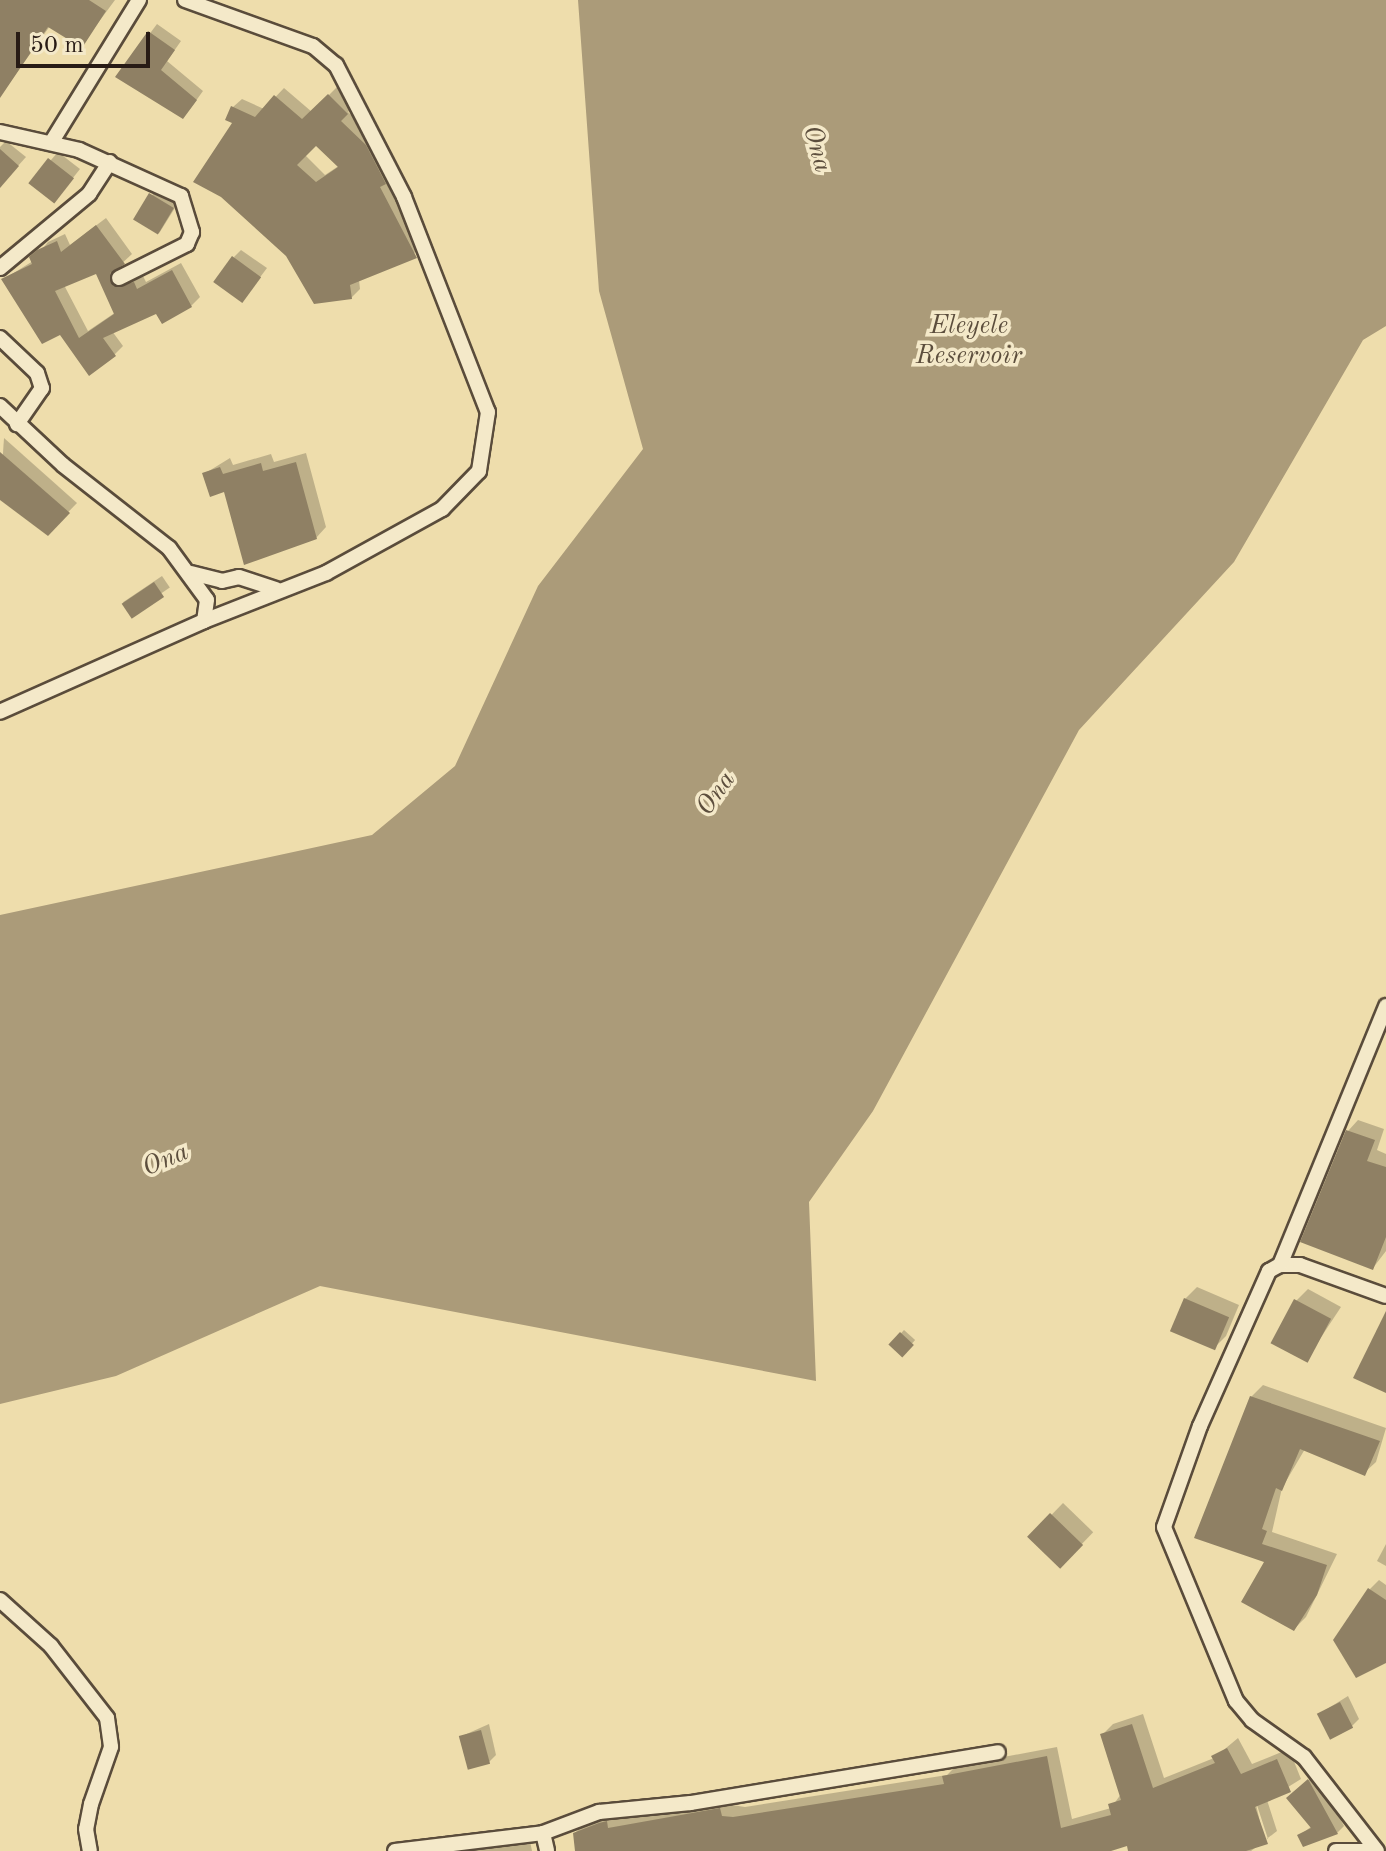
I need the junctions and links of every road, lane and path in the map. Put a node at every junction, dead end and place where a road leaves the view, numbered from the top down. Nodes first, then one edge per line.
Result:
1 (139, 0) edge
2 (185, 0) edge
3 (0, 132) edge
4 (51, 143) junction
5 (110, 162) junction
6 (0, 268) edge
7 (119, 278) dead end
8 (0, 338) edge
9 (0, 406) edge
10 (17, 424) junction
11 (191, 573) junction
12 (276, 589) junction
13 (204, 621) junction
14 (0, 712) edge
15 (1386, 1006) edge
16 (1280, 1265) junction
17 (1386, 1294) edge
18 (0, 1600) edge
19 (998, 1752) dead end
20 (543, 1833) junction
21 (90, 1851) edge
22 (395, 1851) edge
23 (547, 1851) edge
24 (1336, 1851) edge
25 (1365, 1851) edge
26 (1377, 1851) edge

1 - 4 street
2 - 12 street
3 - 4 street
4 - 5 street
5 - 6 street
5 - 7 street
8 - 10 street
9 - 10 street
10 - 11 street
11 - 12 street
11 - 13 street
12 - 13 street
13 - 14 street
15 - 16 street
16 - 17 street
16 - 26 street
18 - 21 street
19 - 20 street
20 - 22 street
20 - 23 street
24 - 25 street

